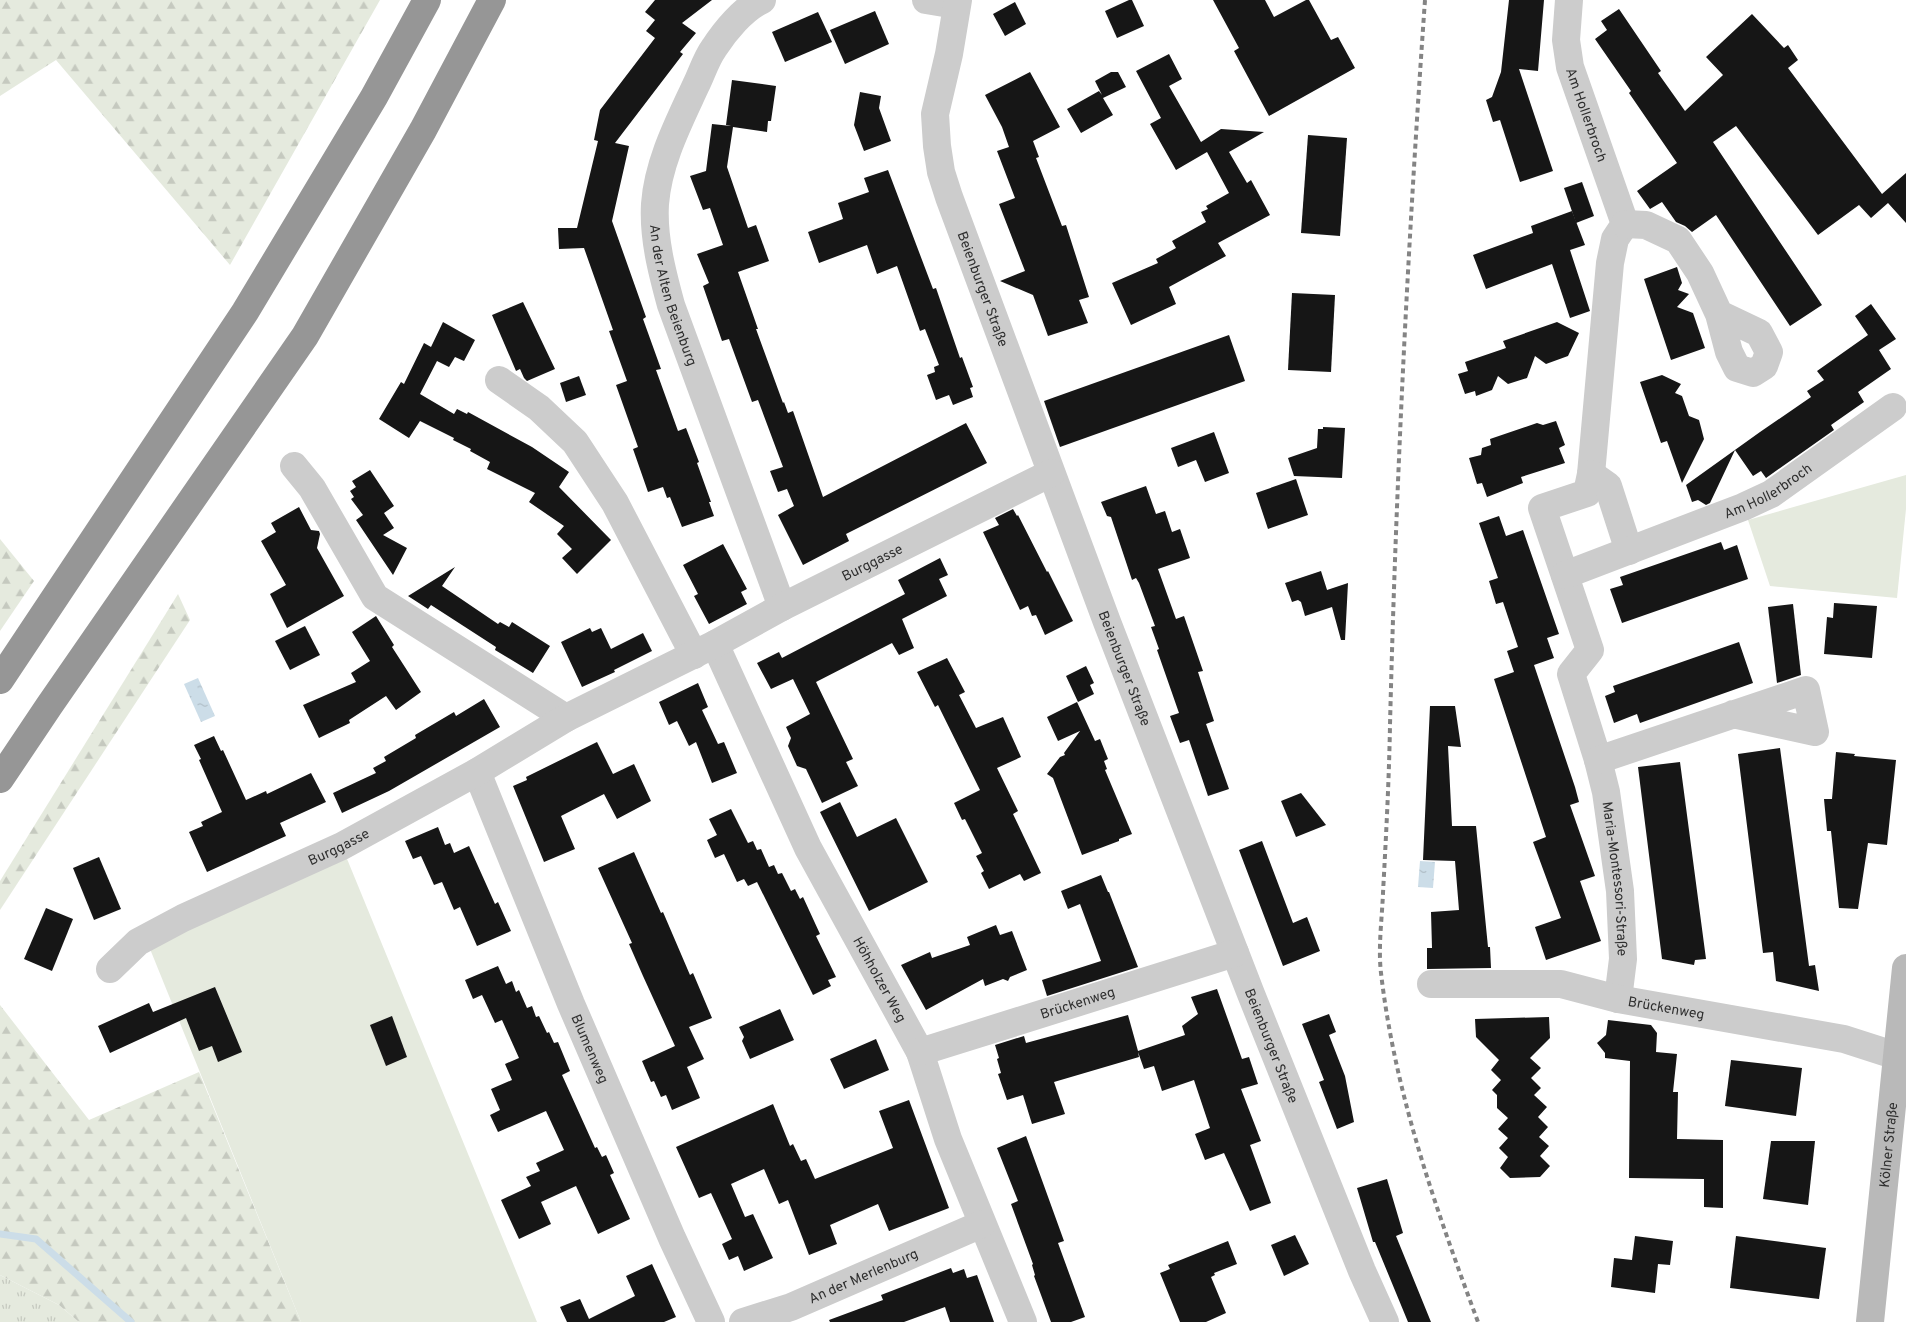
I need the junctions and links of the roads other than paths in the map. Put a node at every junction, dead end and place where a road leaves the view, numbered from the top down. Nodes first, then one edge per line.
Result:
1 (427, 0) edge
2 (492, 0) edge
3 (762, 0) edge
4 (926, 0) edge
5 (1569, 0) edge
6 (957, 3) edge
7 (1625, 224) junction
8 (1719, 314) dead end
9 (499, 380) dead end
10 (1893, 407) dead end
11 (294, 466) dead end
12 (1051, 473) junction
13 (1591, 474) junction
14 (1630, 551) junction
15 (1565, 575) junction
16 (782, 607) junction
17 (705, 650) junction
18 (0, 680) edge
19 (1733, 714) dead end
20 (566, 718) junction
21 (1598, 760) junction
22 (477, 772) junction
23 (0, 780) edge
24 (1235, 953) junction
25 (1906, 968) edge
26 (110, 970) dead end
27 (1431, 984) dead end
28 (1618, 999) junction
29 (920, 1052) junction
30 (1902, 1058) edge
31 (982, 1224) junction
32 (793, 1314) edge
33 (711, 1322) edge
34 (742, 1322) edge
35 (1023, 1322) edge
36 (1385, 1322) edge
37 (1870, 1322) edge

1 - 18 highway
2 - 23 highway
3 - 16 street, An der Alten Beienburg
4 - 6 street
5 - 7 street, Am Hollerbroch
6 - 12 street, Beienburger Straße
7 - 8 street
7 - 13 street
9 - 17 street
10 - 14 street, Am Hollerbroch
11 - 20 street
12 - 16 street, Burggasse
12 - 24 street, Beienburger Straße
13 - 14 street
13 - 15 street
14 - 15 street, Am Hollerbroch
15 - 21 street, Maria-Montessori-Straße
16 - 17 street, Burggasse
17 - 20 street, Burggasse
17 - 29 street, Höhholzer Weg
19 - 21 street
20 - 22 street, Burggasse
21 - 28 street, Maria-Montessori-Straße
22 - 26 street, Burggasse
22 - 33 street, Blumenweg
24 - 29 street, Brückenweg
24 - 36 street, Beienburger Straße
25 - 30 main road, Kölner Straße
27 - 28 street, Brückenweg
28 - 30 street, Brückenweg
29 - 31 street, Höhholzer Weg
30 - 37 main road, Kölner Straße
31 - 32 street, An der Merlenburg
31 - 35 street, Höhholzer Weg
32 - 34 street, An der Merlenburg

